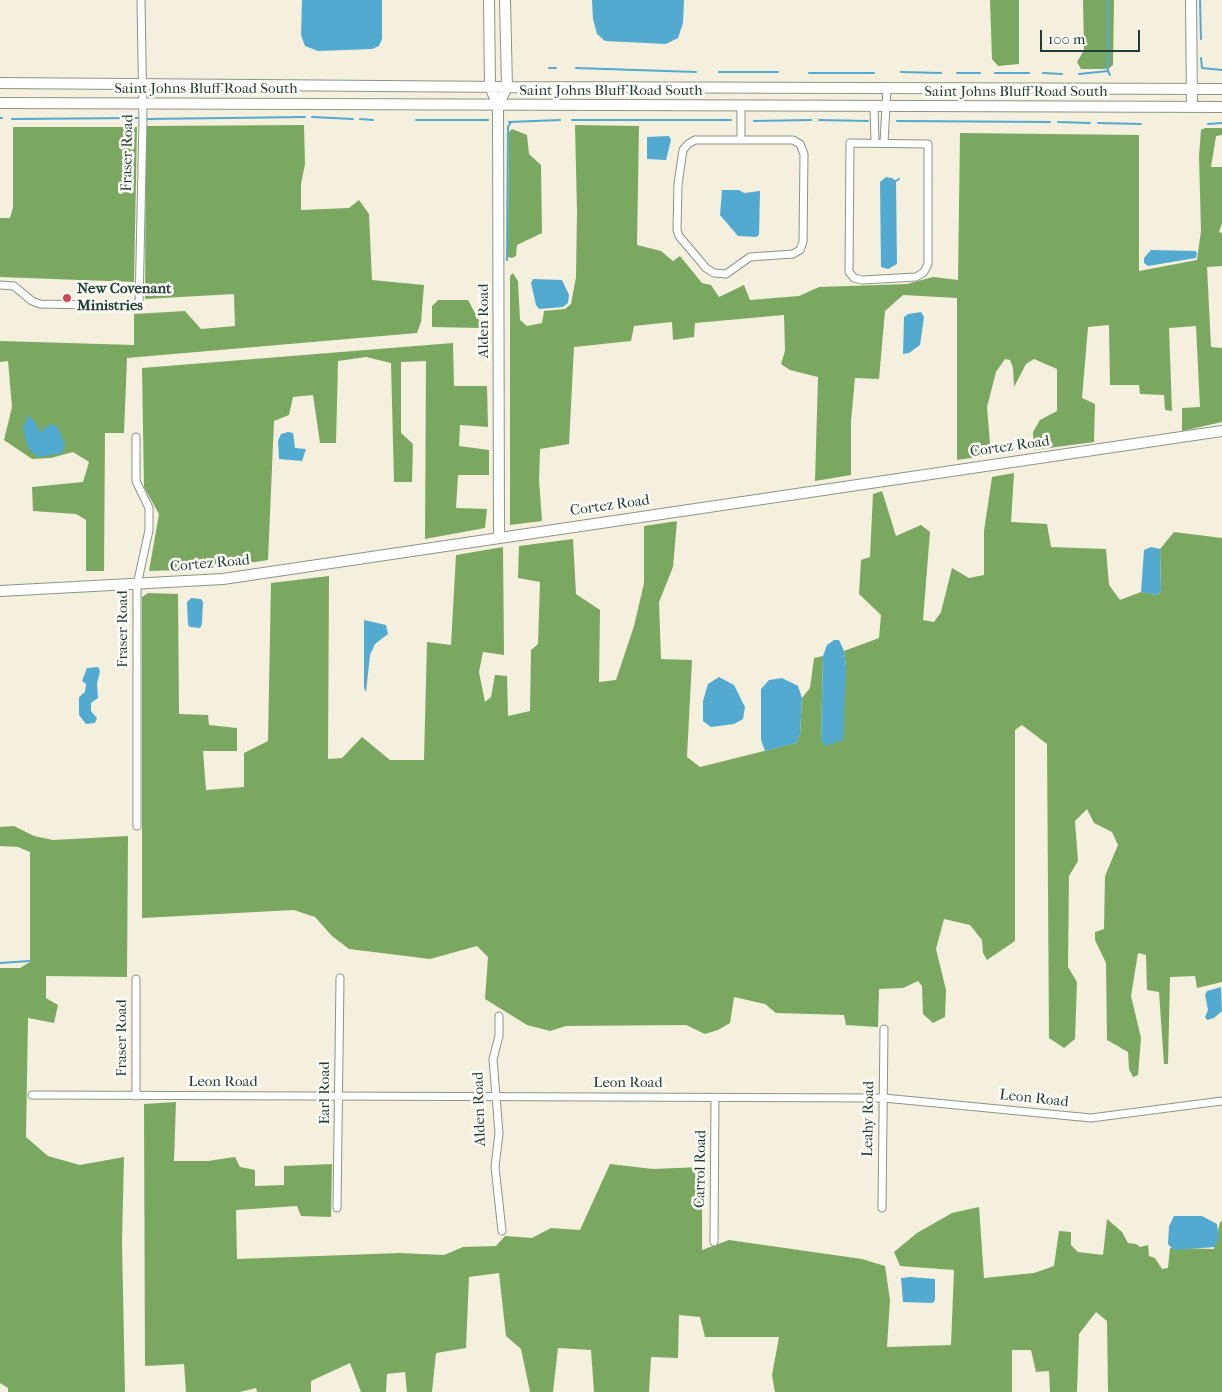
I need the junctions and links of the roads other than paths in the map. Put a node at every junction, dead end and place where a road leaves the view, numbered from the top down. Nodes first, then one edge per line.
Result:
1 (141, 0) edge
2 (489, 0) edge
3 (504, 0) edge
4 (1191, 0) edge
5 (0, 83) edge
6 (142, 84) junction
7 (490, 87) junction
8 (507, 87) junction
9 (887, 87) junction
10 (1191, 88) junction
11 (1222, 89) edge
12 (0, 103) edge
13 (142, 104) junction
14 (498, 105) junction
15 (742, 106) junction
16 (874, 106) junction
17 (886, 106) junction
18 (1192, 107) junction
19 (1222, 107) edge
20 (741, 140) junction
21 (875, 143) junction
22 (884, 143) junction
23 (0, 285) edge
24 (1222, 431) edge
25 (136, 437) dead end
26 (499, 538) junction
27 (137, 585) junction
28 (0, 591) edge
29 (137, 826) dead end
30 (340, 978) dead end
31 (136, 979) dead end
32 (499, 1016) dead end
33 (884, 1030) dead end
34 (32, 1095) dead end
35 (136, 1096) junction
36 (339, 1097) junction
37 (496, 1097) junction
38 (715, 1098) junction
39 (884, 1098) junction
40 (1222, 1102) edge
41 (337, 1208) dead end
42 (882, 1208) dead end
43 (502, 1231) dead end
44 (714, 1242) dead end

1 - 6 street, Fraser Road
2 - 7 main road, Alden Road
3 - 8 main road, Alden Road
4 - 10 main road
5 - 6 main road, Saint Johns Bluff Road South
6 - 7 main road, Saint Johns Bluff Road South
6 - 13 street, Fraser Road
7 - 8 main road, Saint Johns Bluff Road South
7 - 14 main road, Alden Road
8 - 9 main road, Saint Johns Bluff Road South
8 - 14 main road, Alden Road
9 - 10 main road, Saint Johns Bluff Road South
9 - 17 street
10 - 11 main road, Saint Johns Bluff Road South
10 - 18 main road
12 - 13 main road, Saint Johns Bluff Road South
13 - 14 main road, Saint Johns Bluff Road South
13 - 23 street, Fraser Road
14 - 15 main road, Saint Johns Bluff Road South
14 - 26 main road, Alden Road
15 - 16 main road, Saint Johns Bluff Road South
15 - 20 street
16 - 17 main road, Saint Johns Bluff Road South
16 - 21 street
17 - 18 main road, Saint Johns Bluff Road South
17 - 22 street
18 - 19 main road, Saint Johns Bluff Road South
20 - 20 street
21 - 22 street
21 - 22 street
24 - 26 main road, Cortez Road
25 - 27 street, Fraser Road
26 - 27 main road, Cortez Road
27 - 28 main road, Cortez Road
27 - 29 street, Fraser Road
30 - 36 street, Earl Road
31 - 35 street, Fraser Road
32 - 37 street, Alden Road
33 - 39 street, Leahy Road
34 - 35 street, Leon Road
35 - 36 street, Leon Road
36 - 37 street, Leon Road
36 - 41 street, Earl Road
37 - 38 street, Leon Road
37 - 43 street, Alden Road
38 - 39 street, Leon Road
38 - 44 street, Carrol Road
39 - 40 street, Leon Road
39 - 42 street, Leahy Road

